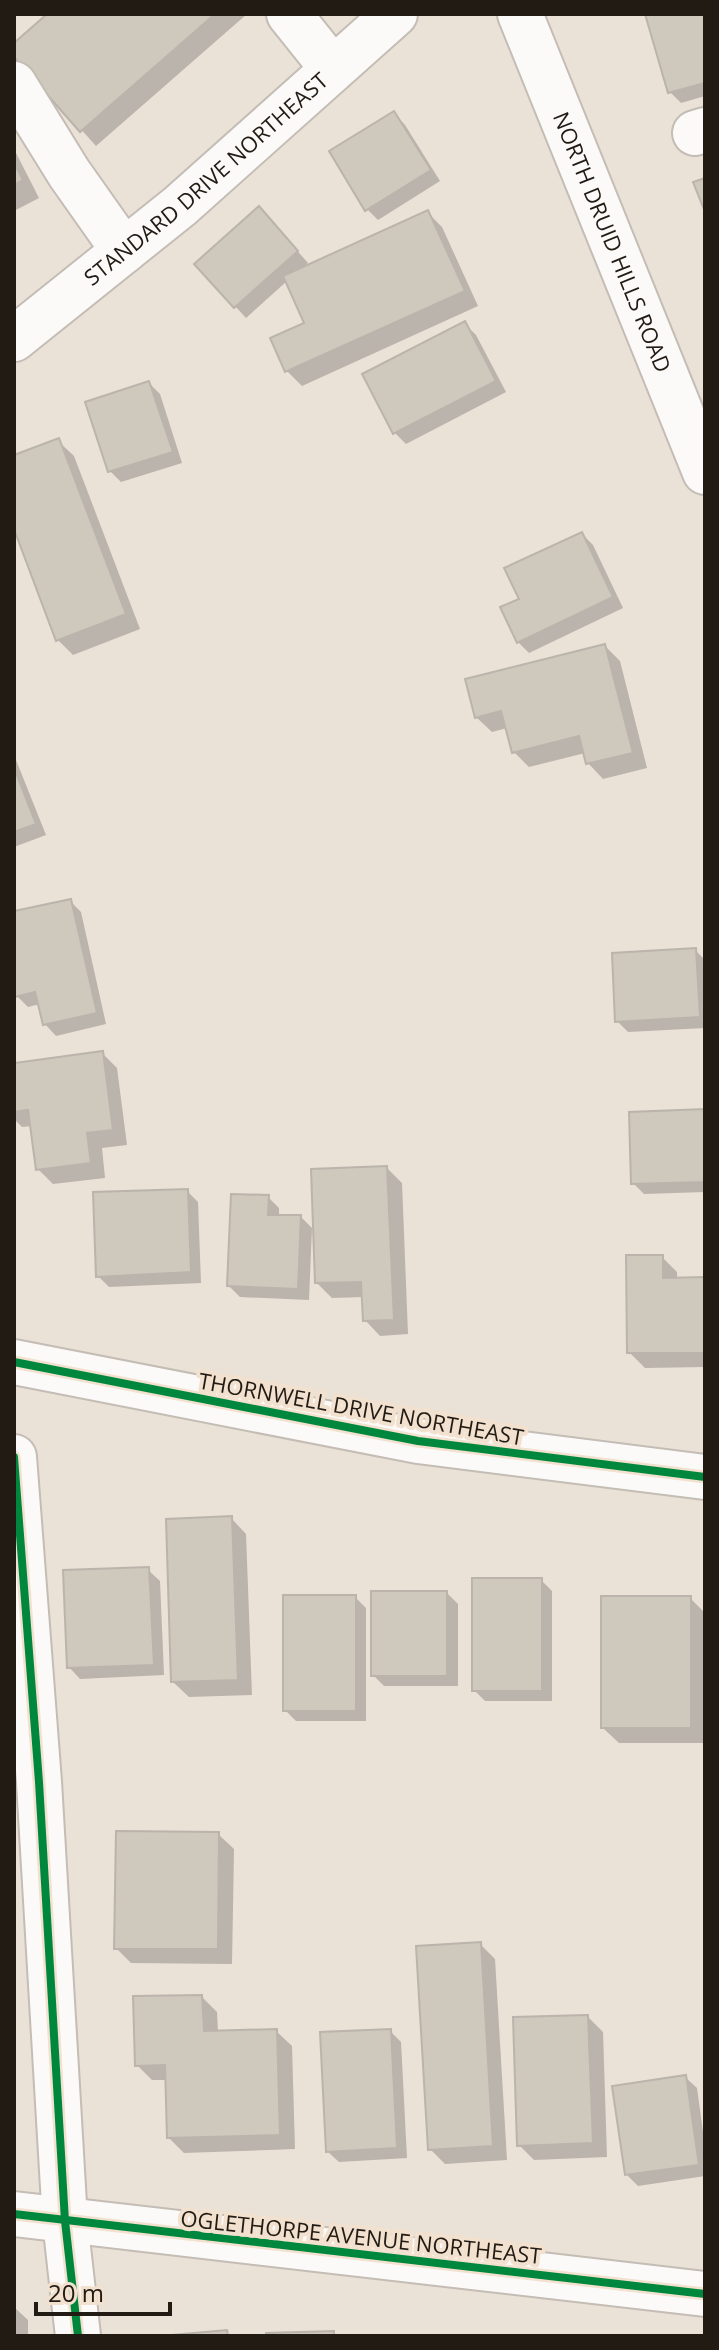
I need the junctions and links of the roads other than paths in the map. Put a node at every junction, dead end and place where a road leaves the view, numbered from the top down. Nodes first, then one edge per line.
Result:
1 (289, 14) edge
2 (395, 14) edge
3 (520, 14) edge
4 (333, 69) junction
5 (14, 84) edge
6 (124, 251) junction
7 (14, 339) edge
8 (705, 472) edge
9 (14, 1362) edge
10 (14, 1457) edge
11 (705, 1477) edge
12 (14, 2214) edge
13 (65, 2221) junction
14 (705, 2294) edge
15 (78, 2336) edge

1 - 4 street
2 - 4 street, STANDARD DRIVE NORTHEAST
3 - 8 street, NORTH DRUID HILLS ROAD
4 - 6 street, STANDARD DRIVE NORTHEAST
5 - 6 street
6 - 7 street, STANDARD DRIVE NORTHEAST
9 - 11 street, THORNWELL DRIVE NORTHEAST
10 - 13 street
12 - 13 street, OGLETHORPE AVENUE NORTHEAST
13 - 14 street, OGLETHORPE AVENUE NORTHEAST
13 - 15 street

